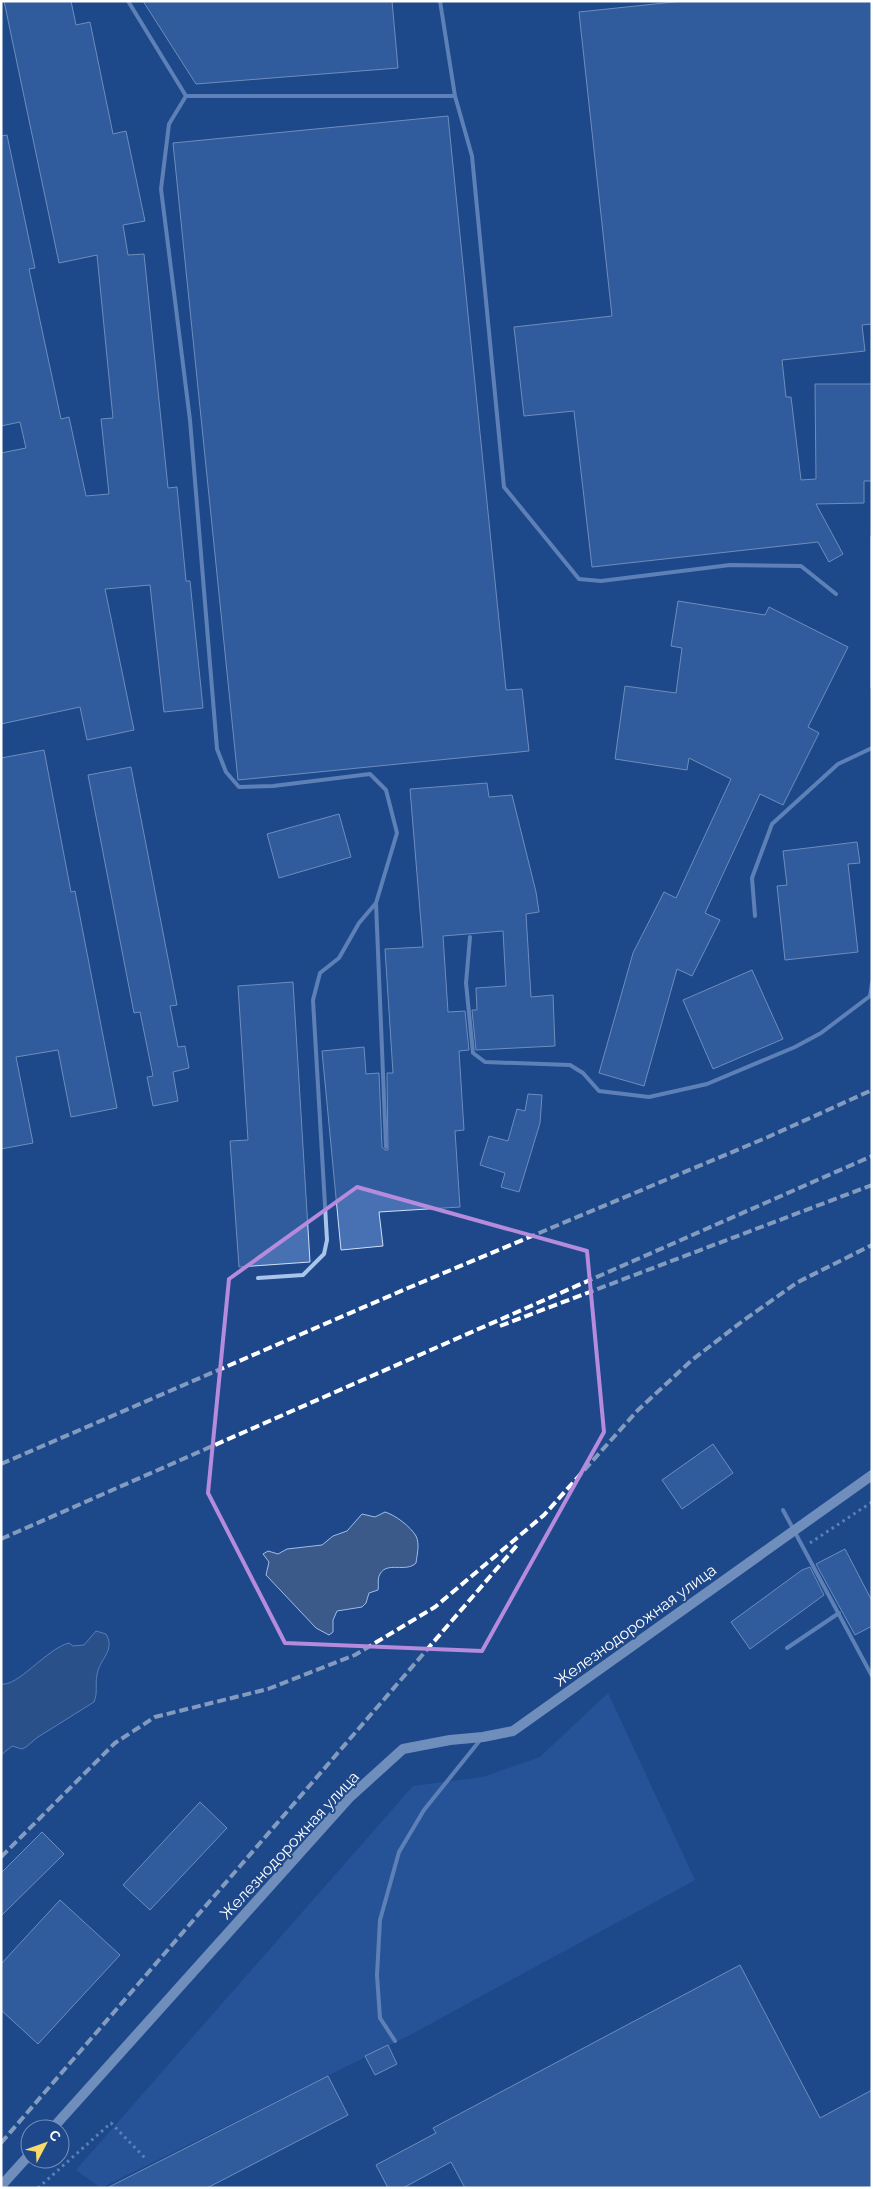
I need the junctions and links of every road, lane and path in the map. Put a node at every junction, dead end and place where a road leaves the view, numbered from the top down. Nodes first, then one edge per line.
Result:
1 (128, 1) edge
2 (440, 1) edge
3 (186, 96) junction
4 (455, 96) junction
5 (872, 537) edge
6 (836, 594) dead end
7 (872, 687) edge
8 (872, 748) edge
9 (376, 903) junction
10 (756, 916) dead end
11 (470, 937) dead end
12 (872, 983) edge
13 (386, 1147) dead end
14 (258, 1278) dead end
15 (872, 1475) edge
16 (872, 1502) edge
17 (783, 1510) dead end
18 (795, 1530) junction
19 (804, 1547) junction
20 (839, 1613) junction
21 (788, 1648) dead end
22 (872, 1676) edge
23 (483, 1737) junction
24 (395, 2041) dead end
25 (61, 2119) edge
26 (147, 2160) dead end
27 (20, 2165) edge
28 (1, 2186) edge
29 (38, 2188) edge

1 - 3 lane
2 - 4 lane
3 - 4 lane
3 - 9 lane
4 - 6 lane
5 - 7 lane
8 - 10 lane
9 - 13 lane
9 - 14 lane
11 - 12 lane
15 - 18 street, Железнодорожная улица
16 - 19 path
17 - 18 lane
18 - 19 lane
18 - 23 street, Железнодорожная улица
19 - 20 lane
20 - 21 lane
20 - 22 lane
23 - 24 lane
23 - 25 street, Железнодорожная улица
26 - 29 path
27 - 28 street

